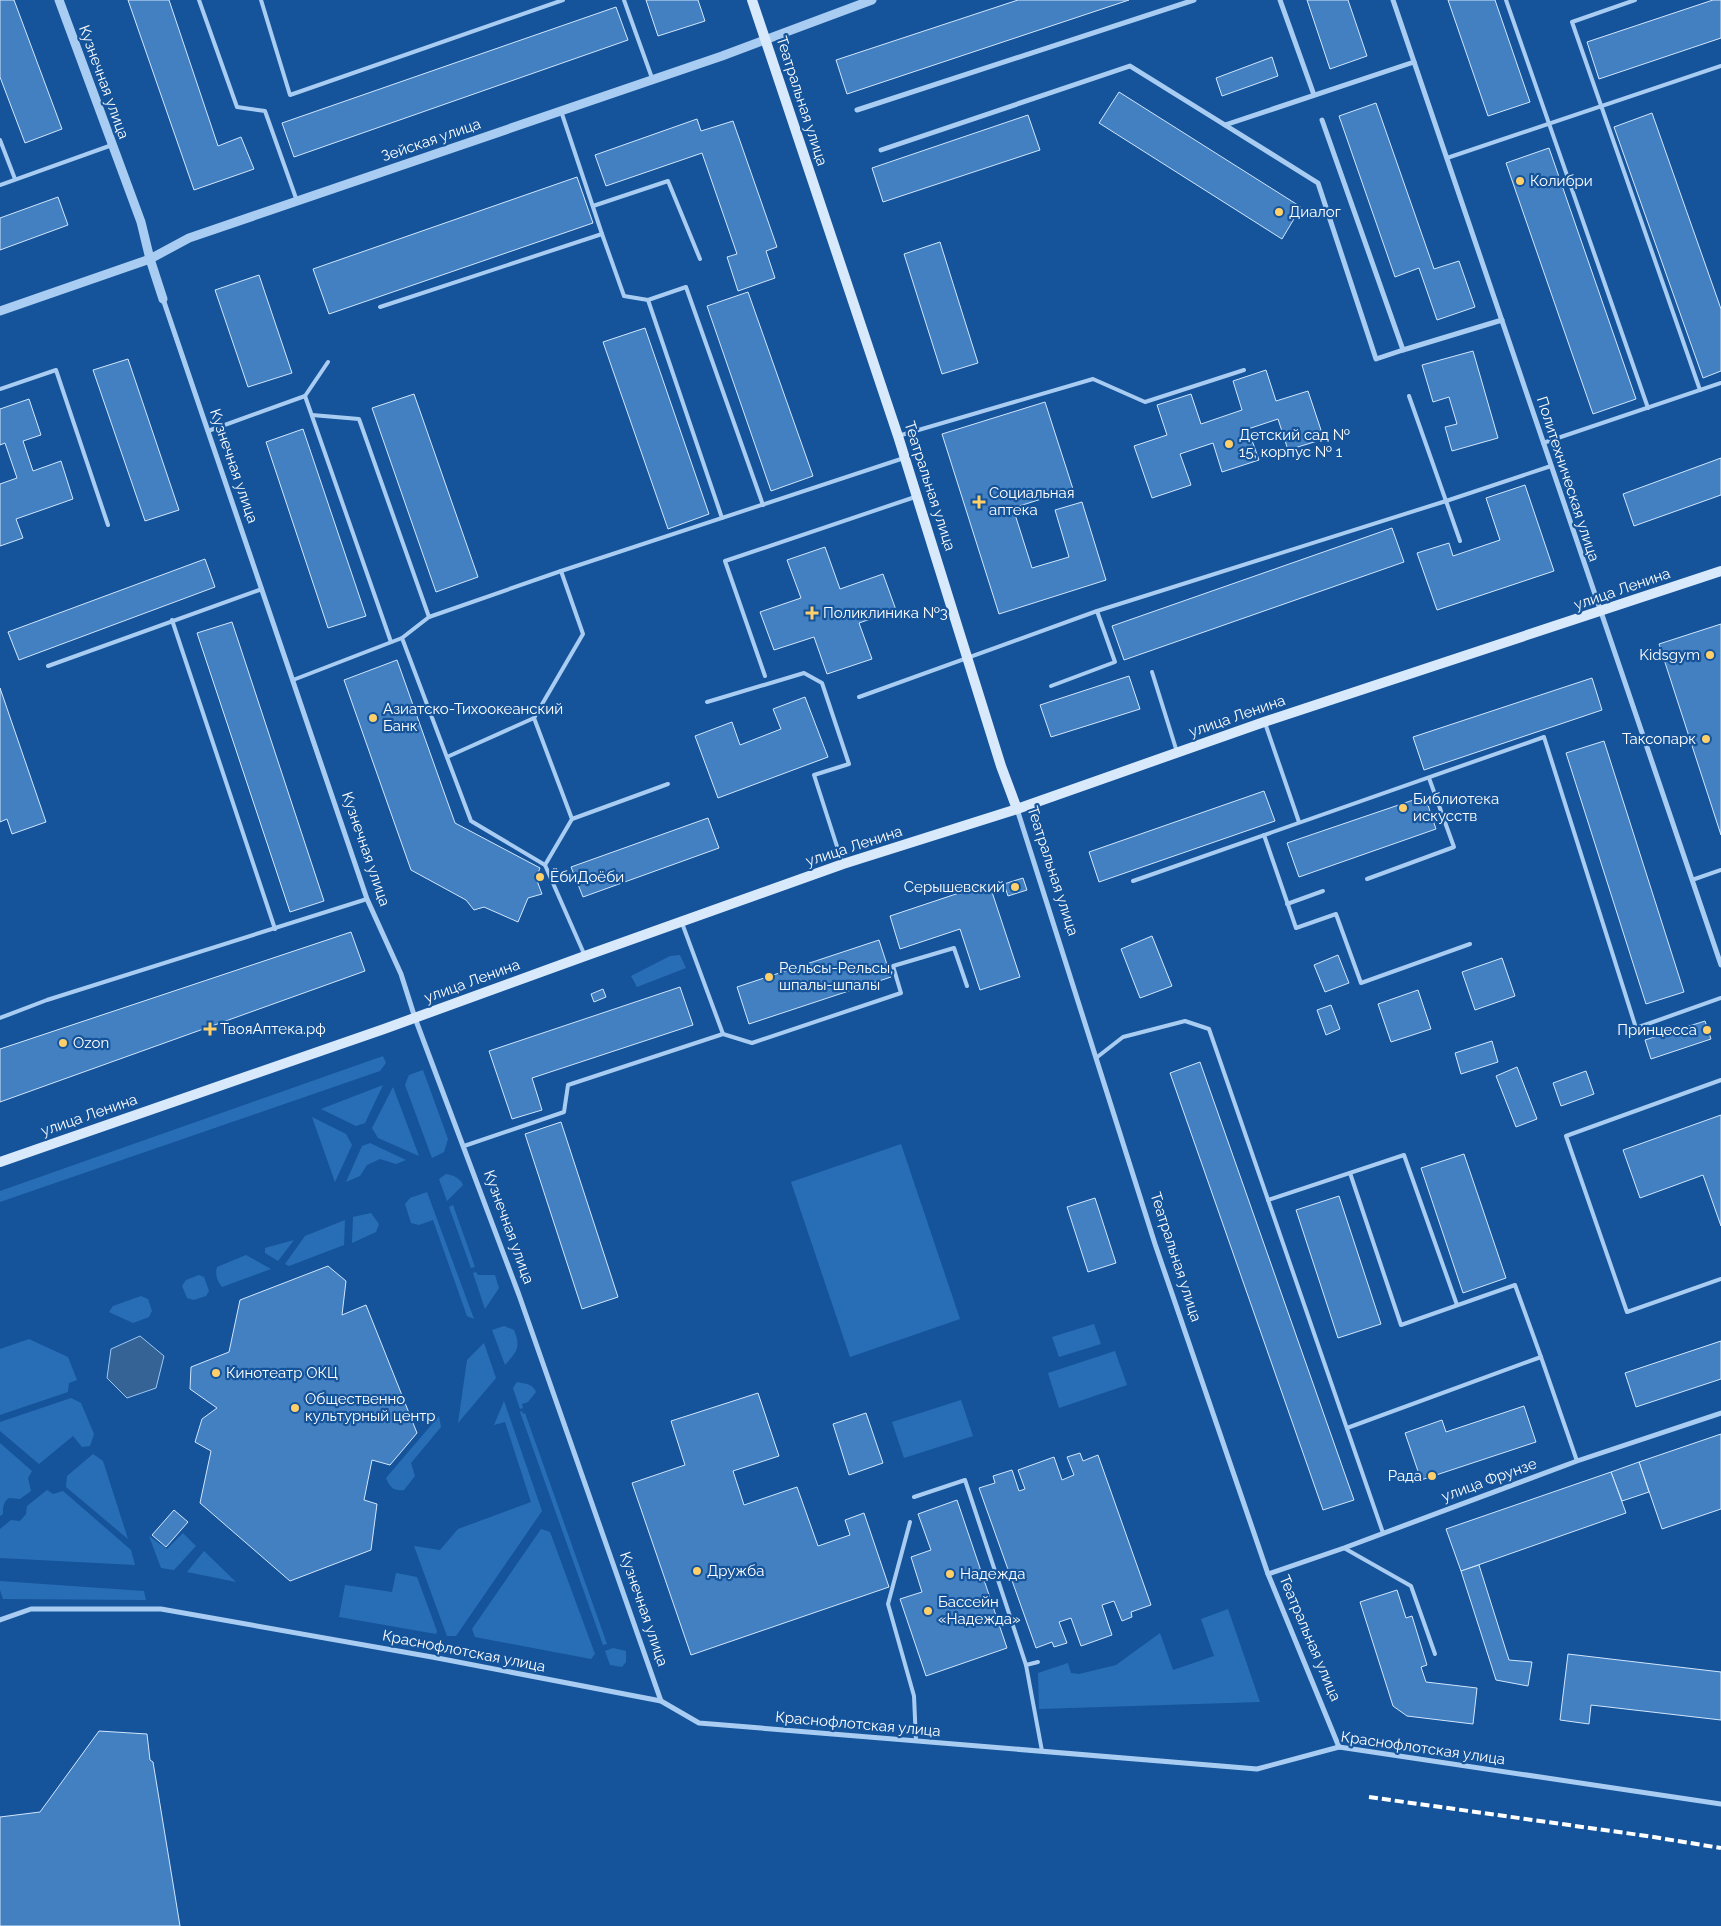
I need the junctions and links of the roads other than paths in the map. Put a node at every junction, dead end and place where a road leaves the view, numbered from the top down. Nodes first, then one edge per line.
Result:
1 (59, 0) edge
2 (199, 0) edge
3 (261, 0) edge
4 (563, 0) edge
5 (624, 0) edge
6 (752, 0) edge
7 (872, 0) edge
8 (1194, 0) edge
9 (1280, 0) edge
10 (1393, 0) edge
11 (1506, 0) edge
12 (1635, 0) edge
13 (766, 39) junction
14 (1414, 62) junction
15 (1721, 66) edge
16 (652, 78) junction
17 (1314, 95) junction
18 (1600, 107) junction
19 (561, 110) junction
20 (858, 110) dead end
21 (1322, 120) dead end
22 (1548, 124) junction
23 (1226, 125) junction
24 (0, 140) edge
25 (112, 145) junction
26 (881, 150) dead end
27 (1447, 158) junction
28 (15, 179) junction
29 (0, 185) edge
30 (296, 201) junction
31 (593, 206) junction
32 (602, 234) junction
33 (700, 259) dead end
34 (150, 260) junction
35 (163, 299) joint
36 (648, 300) junction
37 (380, 307) dead end
38 (0, 310) edge
39 (1502, 320) junction
40 (1403, 350) junction
41 (328, 362) dead end
42 (1244, 370) dead end
43 (1721, 383) edge
44 (0, 389) edge
45 (1700, 390) junction
46 (306, 396) junction
47 (1409, 396) dead end
48 (1648, 408) junction
49 (312, 416) junction
50 (208, 431) junction
51 (898, 436) junction
52 (1543, 443) junction
53 (905, 458) junction
54 (1551, 466) junction
55 (917, 496) junction
56 (1446, 501) junction
57 (763, 504) junction
58 (722, 518) junction
59 (108, 525) dead end
60 (1460, 541) dead end
61 (562, 571) junction
62 (1721, 571) edge
63 (262, 588) junction
64 (1097, 611) junction
65 (1601, 612) junction
66 (429, 617) junction
67 (172, 620) junction
68 (402, 638) junction
69 (391, 642) junction
70 (968, 657) junction
71 (48, 666) dead end
72 (1152, 672) dead end
73 (765, 676) dead end
74 (293, 680) junction
75 (1051, 686) dead end
76 (859, 697) dead end
77 (706, 702) dead end
78 (534, 718) junction
79 (1264, 722) junction
80 (1177, 752) junction
81 (447, 757) junction
82 (1428, 778) junction
83 (668, 784) dead end
84 (1017, 809) junction
85 (572, 819) junction
86 (1300, 822) junction
87 (1264, 835) junction
88 (843, 864) junction
89 (545, 865) junction
90 (1721, 870) edge
91 (1366, 879) dead end
92 (1692, 880) junction
93 (1133, 881) dead end
94 (1323, 891) dead end
95 (367, 898) junction
96 (1287, 904) junction
97 (682, 921) junction
98 (275, 929) junction
99 (1470, 944) dead end
100 (585, 956) junction
101 (1721, 965) edge
102 (967, 986) dead end
103 (1721, 998) edge
104 (0, 1018) edge
105 (415, 1018) junction
106 (723, 1034) junction
107 (1096, 1058) junction
108 (1721, 1080) edge
109 (464, 1146) junction
110 (0, 1162) edge
111 (1350, 1173) junction
112 (1268, 1200) junction
113 (1721, 1278) edge
114 (1456, 1305) junction
115 (1541, 1358) junction
116 (1721, 1414) edge
117 (1347, 1428) junction
118 (1578, 1461) junction
119 (914, 1497) dead end
120 (910, 1522) dead end
121 (1383, 1533) junction
122 (1344, 1548) junction
123 (1268, 1574) junction
124 (0, 1620) edge
125 (1436, 1654) dead end
126 (1038, 1662) dead end
127 (1026, 1665) junction
128 (661, 1701) junction
129 (916, 1741) junction
130 (1339, 1747) junction
131 (1042, 1751) junction
132 (1721, 1804) edge

1 - 25 street, Кузнечная улица
2 - 30 lane
3 - 4 lane
5 - 16 lane
6 - 13 main road, Театральная улица
7 - 13 street, Зейская улица
8 - 20 street
9 - 17 street
10 - 14 street, Политехническая улица
11 - 22 lane
12 - 18 lane
13 - 16 street, Зейская улица
13 - 51 main road, Театральная улица
14 - 17 street
14 - 27 street, Политехническая улица
15 - 18 lane
16 - 19 street, Зейская улица
17 - 23 street
18 - 22 lane
18 - 45 lane
19 - 30 street, Зейская улица
19 - 31 lane
21 - 40 street
22 - 27 lane
22 - 48 lane
23 - 26 street
23 - 40 street
24 - 28 lane
25 - 28 lane
25 - 34 street, Кузнечная улица
27 - 39 street, Политехническая улица
28 - 29 lane
30 - 34 street, Зейская улица
31 - 32 lane
31 - 33 lane
32 - 36 lane
32 - 37 lane
34 - 35 street, Кузнечная улица
34 - 38 street, Зейская улица
35 - 50 street, Кузнечная улица
36 - 57 lane
36 - 58 lane
39 - 40 street
39 - 52 street, Политехническая улица
41 - 46 lane
42 - 51 lane
43 - 45 lane
44 - 59 lane
45 - 48 lane
46 - 49 lane
46 - 50 lane
47 - 56 lane
48 - 52 lane
49 - 66 lane
49 - 69 lane
50 - 63 street, Кузнечная улица
51 - 53 main road, Театральная улица
52 - 54 street, Политехническая улица
53 - 55 main road, Театральная улица
53 - 57 lane
54 - 56 lane
54 - 65 street, Политехническая улица
55 - 70 main road, Театральная улица
55 - 73 lane
56 - 60 lane
56 - 64 lane
57 - 58 lane
58 - 61 lane
61 - 66 lane
61 - 78 lane
62 - 65 main road, улица Ленина
63 - 67 lane
63 - 74 street, Кузнечная улица
64 - 70 lane
64 - 75 lane
65 - 79 main road, улица Ленина
65 - 92 street, Политехническая улица
66 - 68 lane
67 - 71 lane
67 - 98 lane
68 - 69 lane
68 - 81 lane
69 - 74 lane
70 - 76 lane
70 - 84 main road, Театральная улица
72 - 80 lane
74 - 95 street, Кузнечная улица
77 - 88 lane
78 - 81 lane
78 - 85 lane
79 - 80 main road, улица Ленина
79 - 86 lane
80 - 84 main road, улица Ленина
81 - 89 lane
82 - 86 lane
82 - 91 lane
82 - 103 lane
83 - 85 lane
84 - 88 main road, улица Ленина
84 - 107 street, Театральная улица
85 - 89 lane
86 - 87 lane
87 - 93 lane
87 - 96 lane
88 - 97 main road, улица Ленина
89 - 100 lane
90 - 92 lane
92 - 101 street, Политехническая улица
94 - 96 lane
95 - 98 lane
95 - 105 street, Кузнечная улица
96 - 99 lane
97 - 100 main road, улица Ленина
97 - 106 lane
98 - 104 lane
100 - 105 main road, улица Ленина
102 - 106 lane
105 - 109 street, Кузнечная улица
105 - 110 main road, улица Ленина
106 - 109 lane
107 - 112 lane
107 - 123 street, Театральная улица
108 - 113 lane
109 - 128 street, Кузнечная улица
111 - 112 lane
111 - 114 lane
111 - 114 lane
112 - 117 lane
114 - 115 lane
115 - 117 lane
115 - 118 lane
116 - 118 street, улица Фрунзе
117 - 121 lane
118 - 121 street, улица Фрунзе
119 - 127 lane
120 - 129 lane
121 - 122 street, улица Фрунзе
122 - 123 street, улица Фрунзе
122 - 125 lane
123 - 130 street, Театральная улица
124 - 128 street, Краснофлотская улица
126 - 127 lane
127 - 131 lane
128 - 129 street, Краснофлотская улица
129 - 131 street, Краснофлотская улица
130 - 131 street, Краснофлотская улица
130 - 132 street, Краснофлотская улица

